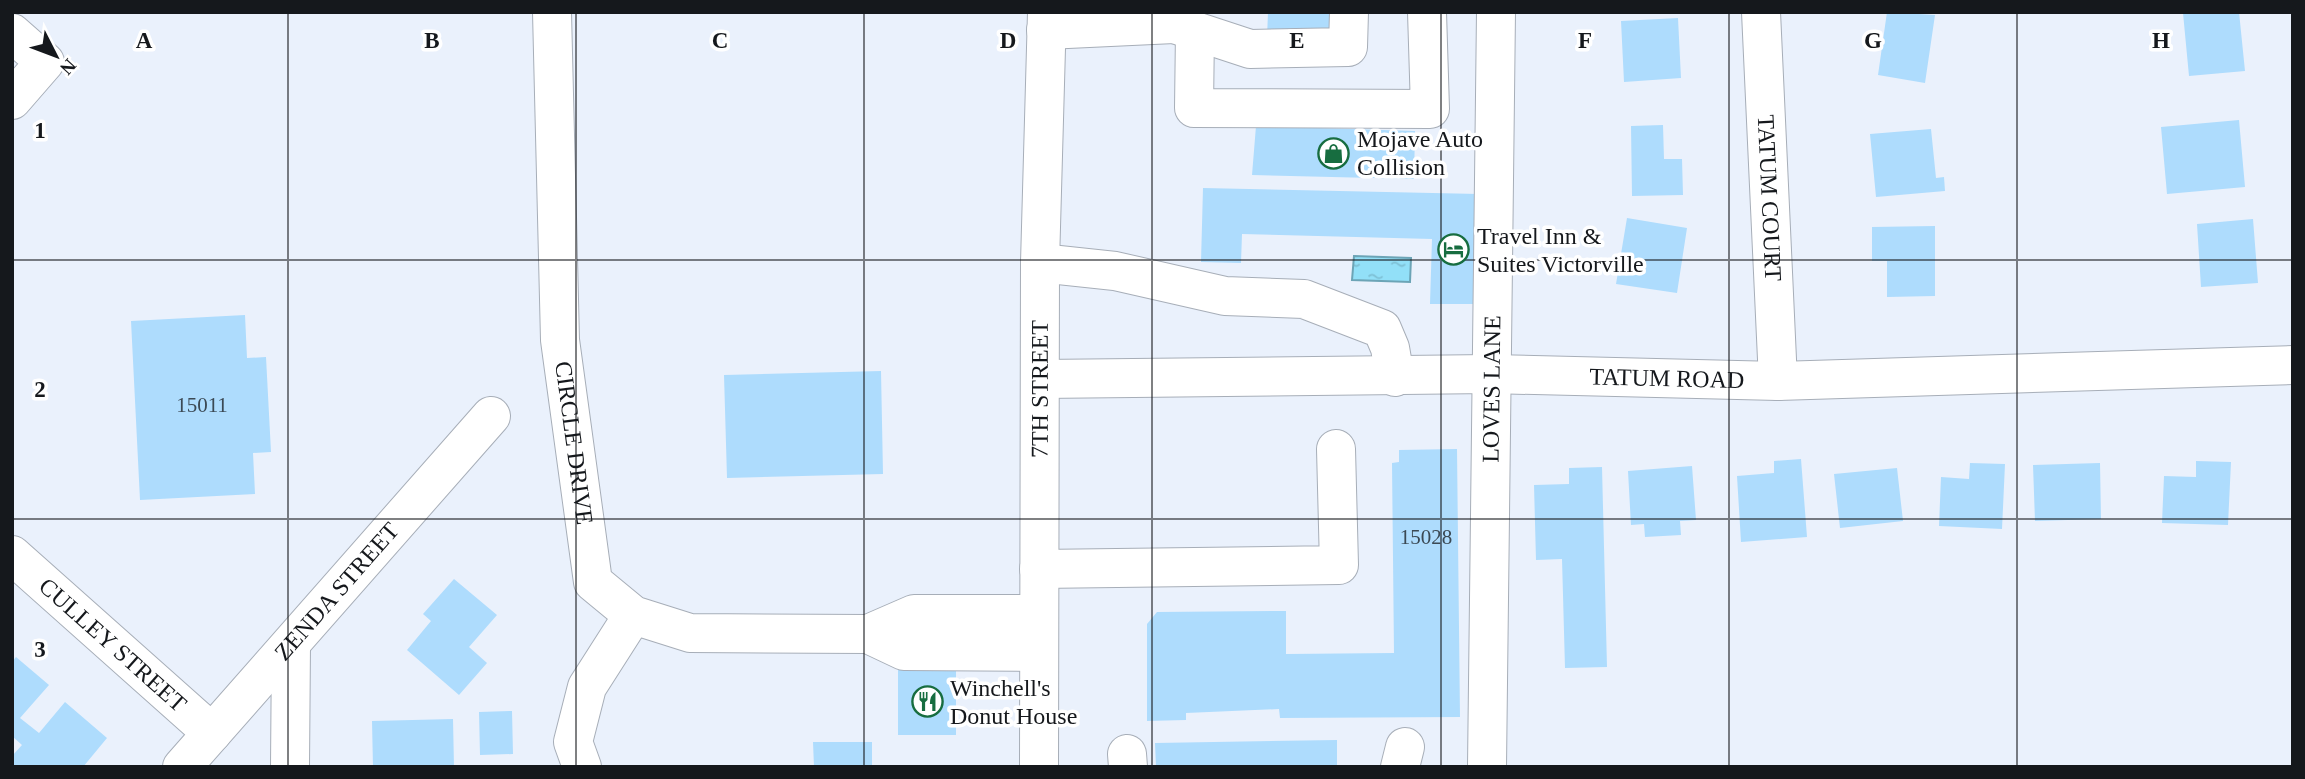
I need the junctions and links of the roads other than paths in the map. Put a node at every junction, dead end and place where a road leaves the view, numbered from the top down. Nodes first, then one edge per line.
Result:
1 (552, 12) edge
2 (1349, 12) edge
3 (1427, 12) edge
4 (1496, 12) edge
5 (1762, 12) edge
6 (1046, 21) edge
7 (1181, 22) edge
8 (12, 33) edge
9 (12, 100) edge
10 (1040, 262) junction
11 (2293, 365) edge
12 (1490, 374) junction
13 (1395, 377) junction
14 (1041, 379) junction
15 (1778, 381) junction
16 (491, 416) dead end
17 (1336, 449) dead end
18 (18, 569) edge
19 (1039, 569) junction
20 (1039, 614) junction
21 (633, 615) junction
22 (868, 634) junction
23 (291, 644) junction
24 (1039, 652) junction
25 (212, 733) junction
26 (1487, 751) edge
27 (182, 767) edge
28 (289, 767) edge
29 (582, 767) edge
30 (1039, 767) edge
31 (1517, 767) edge

1 - 21 street, CIRCLE DRIVE
2 - 7 street
3 - 7 street
4 - 12 street, LOVES LANE
5 - 15 street, TATUM COURT
6 - 7 street
6 - 10 street, 7TH STREET
8 - 9 street
10 - 13 street
10 - 14 street, 7TH STREET
11 - 15 street, TATUM ROAD
12 - 13 street, TATUM ROAD
12 - 15 street, TATUM ROAD
12 - 26 street, LOVES LANE
13 - 14 street, TATUM ROAD
14 - 19 street, 7TH STREET
16 - 23 street, ZENDA STREET
17 - 19 street
18 - 25 street, CULLEY STREET
19 - 20 street, 7TH STREET
20 - 22 street, CIRCLE DRIVE
20 - 24 street, 7TH STREET
21 - 22 street, CIRCLE DRIVE
21 - 29 street
22 - 24 street, CIRCLE DRIVE
23 - 25 street, ZENDA STREET
23 - 28 street
24 - 30 street, 7TH STREET
25 - 27 street, ZENDA STREET
26 - 31 street

